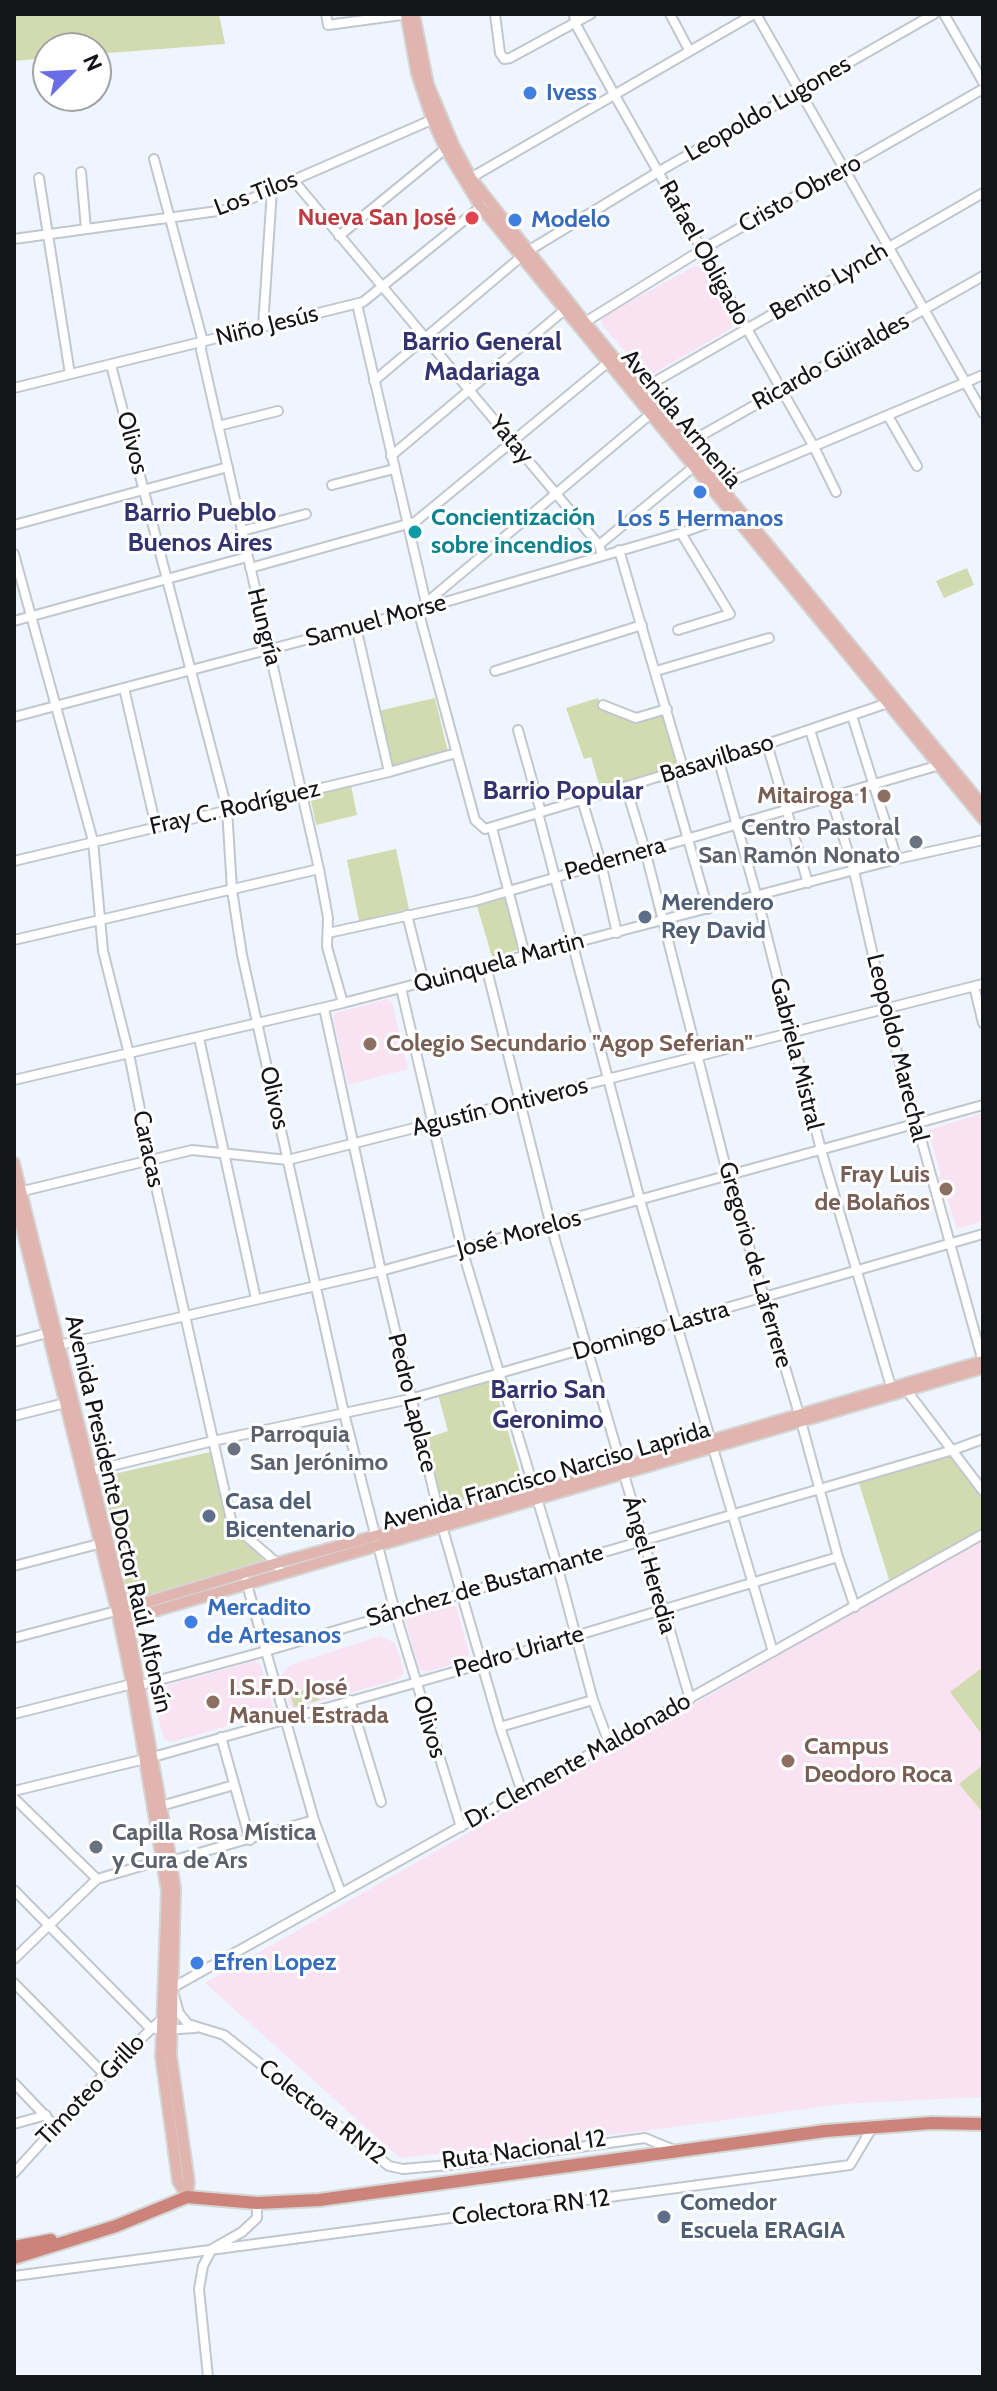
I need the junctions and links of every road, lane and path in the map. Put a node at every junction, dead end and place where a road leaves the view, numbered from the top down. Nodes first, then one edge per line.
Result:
1 (326, 14) edge
2 (409, 14) edge
3 (495, 14) edge
4 (591, 14) edge
5 (670, 14) edge
6 (755, 14) edge
7 (934, 14) edge
8 (944, 14) edge
9 (574, 18) edge
10 (689, 50) junction
11 (983, 82) edge
12 (983, 89) edge
13 (800, 90) junction
14 (614, 94) junction
15 (436, 118) junction
16 (449, 146) junction
17 (154, 159) dead end
18 (845, 169) junction
19 (81, 172) dead end
20 (658, 172) junction
21 (39, 178) dead end
22 (467, 180) junction
23 (294, 181) junction
24 (272, 190) junction
25 (983, 193) edge
26 (484, 203) junction
27 (168, 219) junction
28 (86, 229) junction
29 (48, 235) junction
30 (339, 236) junction
31 (14, 239) edge
32 (890, 248) junction
33 (703, 249) junction
34 (525, 254) junction
35 (983, 276) edge
36 (383, 288) junction
37 (357, 304) junction
38 (568, 307) junction
39 (924, 309) junction
40 (582, 324) junction
41 (263, 326) junction
42 (746, 329) junction
43 (427, 337) junction
44 (201, 343) junction
45 (612, 360) junction
46 (111, 365) junction
47 (70, 374) junction
48 (983, 375) edge
49 (374, 381) junction
50 (966, 382) junction
51 (14, 388) edge
52 (469, 389) junction
53 (638, 391) junction
54 (781, 391) junction
55 (278, 411) dead end
56 (655, 411) junction
57 (983, 413) edge
58 (888, 416) junction
59 (218, 426) junction
60 (512, 442) junction
61 (683, 445) junction
62 (814, 447) junction
63 (391, 456) junction
64 (698, 464) junction
65 (917, 466) dead end
66 (228, 467) junction
67 (394, 469) junction
68 (332, 485) dead end
69 (717, 486) junction
70 (144, 490) junction
71 (836, 492) dead end
72 (556, 493) junction
73 (738, 512) junction
74 (306, 514) dead end
75 (410, 523) junction
76 (14, 525) edge
77 (242, 531) junction
78 (681, 533) junction
79 (599, 545) junction
80 (619, 550) junction
81 (14, 554) edge
82 (602, 555) junction
83 (247, 557) junction
84 (250, 568) junction
85 (168, 579) junction
86 (426, 603) junction
87 (418, 610) junction
88 (30, 617) junction
89 (14, 621) edge
90 (642, 625) junction
91 (356, 627) junction
92 (678, 630) dead end
93 (769, 638) dead end
94 (271, 649) junction
95 (191, 671) junction
96 (495, 671) dead end
97 (656, 671) junction
98 (124, 688) junction
99 (891, 702) junction
100 (603, 705) dead end
101 (54, 706) junction
102 (667, 709) junction
103 (852, 716) junction
104 (14, 717) edge
105 (518, 730) dead end
106 (810, 730) junction
107 (767, 744) junction
108 (456, 753) junction
109 (718, 758) junction
110 (943, 764) junction
111 (683, 768) junction
112 (389, 772) junction
113 (669, 773) junction
114 (873, 784) junction
115 (626, 787) junction
116 (302, 792) junction
117 (830, 797) junction
118 (582, 800) junction
119 (983, 806) edge
120 (227, 809) junction
121 (785, 809) junction
122 (540, 812) junction
123 (983, 819) edge
124 (737, 823) junction
125 (156, 827) junction
126 (492, 828) junction
127 (689, 837) junction
128 (983, 840) edge
129 (93, 841) junction
130 (645, 850) junction
131 (897, 859) junction
132 (14, 861) edge
133 (601, 863) junction
134 (319, 869) junction
135 (854, 871) junction
136 (556, 876) junction
137 (808, 883) junction
138 (232, 890) junction
139 (510, 891) junction
140 (757, 897) junction
141 (708, 909) junction
142 (407, 915) junction
143 (99, 922) junction
144 (662, 922) junction
145 (328, 933) junction
146 (617, 933) junction
147 (14, 940) edge
148 (573, 943) junction
149 (525, 955) junction
150 (486, 966) junction
151 (424, 982) junction
152 (978, 985) edge
153 (401, 988) junction
154 (343, 1003) junction
155 (324, 1008) junction
156 (885, 1009) junction
157 (257, 1023) junction
158 (983, 1023) edge
159 (791, 1031) junction
160 (199, 1038) junction
161 (129, 1054) junction
162 (696, 1056) junction
163 (608, 1079) junction
164 (14, 1080) edge
165 (520, 1101) junction
166 (983, 1105) edge
167 (915, 1123) junction
168 (432, 1124) junction
169 (353, 1143) junction
170 (821, 1150) junction
171 (224, 1154) junction
172 (150, 1160) junction
173 (288, 1160) junction
174 (14, 1163) edge
175 (728, 1176) junction
176 (16, 1194) edge
177 (640, 1200) junction
178 (19, 1214) edge
179 (551, 1226) junction
180 (983, 1234) edge
181 (948, 1244) junction
182 (462, 1249) junction
183 (381, 1271) junction
184 (856, 1271) junction
185 (315, 1287) junction
186 (256, 1299) junction
187 (763, 1299) junction
188 (185, 1316) junction
189 (676, 1324) junction
190 (47, 1333) junction
191 (14, 1342) edge
192 (54, 1347) junction
193 (587, 1350) junction
194 (983, 1363) edge
195 (498, 1375) junction
196 (892, 1391) junction
197 (907, 1391) junction
198 (410, 1399) junction
199 (65, 1403) junction
200 (344, 1413) junction
201 (14, 1416) edge
202 (800, 1418) junction
203 (983, 1439) edge
204 (213, 1441) junction
205 (710, 1444) junction
206 (953, 1450) junction
207 (622, 1470) junction
208 (87, 1472) junction
209 (818, 1489) junction
210 (983, 1491) edge
211 (535, 1495) junction
212 (732, 1514) junction
213 (441, 1522) junction
214 (983, 1534) edge
215 (642, 1540) junction
216 (375, 1541) junction
217 (104, 1542) junction
218 (838, 1557) junction
219 (557, 1565) junction
220 (14, 1566) edge
221 (278, 1568) junction
222 (245, 1578) junction
223 (752, 1584) junction
224 (460, 1593) junction
225 (855, 1607) junction
226 (662, 1610) junction
227 (395, 1612) junction
228 (122, 1615) junction
229 (575, 1636) junction
230 (14, 1638) edge
231 (267, 1650) junction
232 (773, 1652) junction
233 (482, 1664) junction
234 (415, 1682) junction
235 (136, 1684) junction
236 (690, 1699) junction
237 (350, 1700) junction
238 (593, 1700) junction
239 (14, 1714) edge
240 (286, 1718) junction
241 (500, 1727) junction
242 (221, 1737) junction
243 (609, 1743) junction
244 (148, 1758) junction
245 (234, 1785) junction
246 (14, 1791) edge
247 (522, 1792) junction
248 (14, 1798) edge
249 (381, 1802) dead end
250 (161, 1806) junction
251 (314, 1820) junction
252 (461, 1827) junction
253 (250, 1840) junction
254 (166, 1860) junction
255 (97, 1879) junction
256 (14, 1890) edge
257 (341, 1893) junction
258 (50, 1926) junction
259 (14, 1959) edge
260 (14, 1983) edge
261 (172, 1988) junction
262 (168, 2016) junction
263 (150, 2028) junction
264 (196, 2028) junction
265 (167, 2030) junction
266 (104, 2074) junction
267 (14, 2083) edge
268 (46, 2115) junction
269 (14, 2124) edge
270 (983, 2124) edge
271 (55, 2126) junction
272 (873, 2127) junction
273 (677, 2151) junction
274 (14, 2173) edge
275 (187, 2197) junction
276 (257, 2203) junction
277 (78, 2238) junction
278 (14, 2247) edge
279 (212, 2249) junction
280 (14, 2258) edge
281 (14, 2276) edge
282 (208, 2377) edge

1 - 2 street
2 - 15 main road, Avenida Armenia
3 - 9 street
4 - 9 street
5 - 10 street
6 - 10 street
6 - 13 street
7 - 13 street, Leopoldo Lugones
8 - 11 street
9 - 14 street, Rafael Obligado
10 - 14 street
12 - 18 street, Cristo Obrero
13 - 18 street
13 - 20 street, Leopoldo Lugones
14 - 20 street, Rafael Obligado
14 - 22 street
15 - 16 main road, Avenida Armenia
15 - 23 street, Los Tilos
16 - 22 main road, Avenida Armenia
16 - 30 street
17 - 27 street, Hungría
18 - 32 street
18 - 33 street, Cristo Obrero
19 - 28 street
20 - 33 street, Rafael Obligado
20 - 34 street, Leopoldo Lugones
21 - 29 street
22 - 26 main road, Avenida Armenia
23 - 24 street, Los Tilos
23 - 30 street, Yatay
24 - 27 street, Los Tilos
24 - 41 street
25 - 32 street, Benito Lynch
26 - 34 main road, Avenida Armenia
26 - 36 street, Niño Jesús
27 - 28 street, Los Tilos
27 - 44 street, Hungría
28 - 29 street, Los Tilos
29 - 31 street, Los Tilos
29 - 47 street
30 - 36 street, Yatay
32 - 39 street
32 - 42 street, Benito Lynch
33 - 40 street, Cristo Obrero
33 - 42 street, Rafael Obligado
34 - 38 main road, Avenida Armenia
34 - 43 street, Leopoldo Lugones
35 - 39 street, Ricardo Güiraldes
36 - 37 street, Niño Jesús
36 - 43 street, Yatay
37 - 41 street, Niño Jesús
37 - 49 street
38 - 40 main road, Avenida Armenia
38 - 52 street
39 - 50 street
39 - 54 street, Ricardo Güiraldes
40 - 45 main road, Avenida Armenia
41 - 44 street, Niño Jesús
42 - 53 street, Benito Lynch
42 - 54 street, Rafael Obligado
43 - 49 street, Leopoldo Lugones
43 - 52 street, Yatay
44 - 46 street, Niño Jesús
44 - 59 street, Hungría
45 - 53 main road, Avenida Armenia
45 - 60 street
46 - 47 street, Niño Jesús
46 - 70 street, Olivos
47 - 51 street, Niño Jesús
48 - 50 street
49 - 63 street
50 - 57 street
50 - 58 street
52 - 60 street, Yatay
52 - 63 street
53 - 56 main road, Avenida Armenia
54 - 61 street, Ricardo Güiraldes
54 - 62 street, Rafael Obligado
55 - 59 street
56 - 61 main road, Avenida Armenia
56 - 72 street
58 - 62 street
58 - 65 street
59 - 66 street, Hungría
60 - 72 street, Yatay
60 - 75 street
61 - 64 main road, Avenida Armenia
62 - 69 street
62 - 71 street, Rafael Obligado
63 - 67 street
64 - 69 main road, Avenida Armenia
64 - 79 street
66 - 70 street
66 - 77 street, Hungría
67 - 68 street
67 - 75 street
69 - 73 main road, Avenida Armenia
70 - 76 street
70 - 85 street, Olivos
72 - 79 street, Yatay
72 - 86 street
73 - 78 street, Samuel Morse
73 - 99 main road, Avenida Armenia
74 - 77 street
75 - 84 street
75 - 86 street
77 - 83 street, Hungría
78 - 80 street, Samuel Morse
78 - 92 street
79 - 82 street, Yatay
80 - 82 street, Samuel Morse
80 - 90 street
81 - 88 street, Caracas
82 - 87 street, Samuel Morse
83 - 84 street, Hungría
83 - 85 street
84 - 94 street, Hungría
85 - 88 street
85 - 95 street, Olivos
86 - 87 street
87 - 91 street, Samuel Morse
87 - 108 street
88 - 89 street
88 - 101 street, Caracas
90 - 96 street
90 - 97 street
91 - 94 street, Samuel Morse
91 - 112 street
93 - 97 street
94 - 95 street, Samuel Morse
94 - 116 street, Hungría
95 - 98 street, Samuel Morse
95 - 120 street, Olivos
97 - 102 street
98 - 101 street, Samuel Morse
98 - 125 street
99 - 103 street, Basavilbaso
99 - 110 main road, Avenida Armenia
100 - 102 street
101 - 104 street, Samuel Morse
101 - 129 street, Caracas
102 - 111 street
103 - 106 street, Basavilbaso
103 - 114 street
105 - 122 street
106 - 107 street, Basavilbaso
106 - 117 street, Leopoldo Marechal
107 - 109 street, Basavilbaso
107 - 121 street
108 - 112 street, Fray C. Rodríguez
108 - 126 street
109 - 111 street, Basavilbaso
109 - 124 street, Gabriela Mistral
110 - 114 street, Pedernera
110 - 119 main road, Avenida Armenia
110 - 123 main road, Avenida Armenia
111 - 113 street, Basavilbaso
112 - 116 street, Fray C. Rodríguez
113 - 115 street, Basavilbaso
113 - 127 street
114 - 117 street, Pedernera
114 - 131 street
115 - 118 street, Basavilbaso
115 - 130 street, Gregorio de Laferrere
116 - 120 street, Fray C. Rodríguez
116 - 134 street, Hungría
117 - 121 street, Pedernera
117 - 135 street, Leopoldo Marechal
118 - 122 street, Basavilbaso
118 - 133 street
120 - 125 street, Fray C. Rodríguez
120 - 138 street, Olivos
121 - 124 street, Pedernera
121 - 137 street
122 - 126 street, Basavilbaso
122 - 136 street
124 - 127 street, Pedernera
124 - 140 street, Gabriela Mistral
125 - 129 street, Fray C. Rodríguez
126 - 139 street
127 - 130 street, Pedernera
127 - 141 street
128 - 131 street, Quinquela Martin
129 - 132 street, Fray C. Rodríguez
129 - 143 street, Caracas
130 - 133 street, Pedernera
130 - 144 street, Gregorio de Laferrere
131 - 135 street, Quinquela Martin
133 - 136 street, Pedernera
133 - 146 street
134 - 138 street
134 - 145 street, Hungría
135 - 137 street, Quinquela Martin
135 - 156 street, Leopoldo Marechal
136 - 139 street, Pedernera
136 - 148 street
137 - 140 street, Quinquela Martin
138 - 143 street
138 - 157 street, Olivos
139 - 142 street, Pedernera
139 - 149 street
140 - 141 street, Quinquela Martin
140 - 159 street, Gabriela Mistral
141 - 144 street, Quinquela Martin
142 - 145 street, Pedernera
142 - 151 street
143 - 147 street
143 - 161 street, Caracas
144 - 146 street, Quinquela Martin
144 - 162 street, Gregorio de Laferrere
145 - 154 street, Hungría
146 - 148 street, Quinquela Martin
148 - 149 street, Quinquela Martin
148 - 163 street
149 - 150 street, Quinquela Martin
150 - 151 street, Quinquela Martin
150 - 165 street, Ángel Heredia
151 - 153 street, Quinquela Martin
152 - 156 street, Agustín Ontiveros
152 - 158 street
153 - 154 street, Quinquela Martin
153 - 168 street
154 - 155 street, Quinquela Martin
155 - 157 street, Quinquela Martin
155 - 169 street, Pedro Laplace
156 - 159 street, Agustín Ontiveros
156 - 167 street, Leopoldo Marechal
157 - 160 street, Quinquela Martin
157 - 173 street, Olivos
159 - 162 street, Agustín Ontiveros
159 - 170 street, Gabriela Mistral
160 - 161 street, Quinquela Martin
160 - 171 street
161 - 164 street, Quinquela Martin
161 - 172 street, Caracas
162 - 163 street, Agustín Ontiveros
162 - 175 street, Gregorio de Laferrere
163 - 165 street, Agustín Ontiveros
163 - 177 street
165 - 168 street, Agustín Ontiveros
165 - 179 street, Ángel Heredia
166 - 167 street, José Morelos
167 - 170 street, José Morelos
167 - 181 street, Leopoldo Marechal
168 - 169 street, Agustín Ontiveros
168 - 182 street
169 - 173 street, Agustín Ontiveros
169 - 183 street, Pedro Laplace
170 - 175 street, José Morelos
170 - 184 street, Gabriela Mistral
171 - 172 street, Agustín Ontiveros
171 - 173 street, Agustín Ontiveros
171 - 186 street
172 - 176 street, Agustín Ontiveros
172 - 188 street, Caracas
173 - 185 street, Olivos
174 - 176 main road, Avenida Presidente Doctor Raúl Alfonsín
175 - 177 street, José Morelos
175 - 187 street, Gregorio de Laferrere
176 - 178 main road, Avenida Presidente Doctor Raúl Alfonsín
177 - 179 street, José Morelos
177 - 189 street
178 - 190 main road, Avenida Presidente Doctor Raúl Alfonsín
178 - 192 main road, Avenida Presidente Doctor Raúl Alfonsín
179 - 182 street, José Morelos
179 - 193 street, Ángel Heredia
180 - 181 street, Domingo Lastra
181 - 184 street, Domingo Lastra
181 - 194 street, Leopoldo Marechal
182 - 183 street, José Morelos
182 - 195 street
183 - 185 street, José Morelos
183 - 198 street, Pedro Laplace
184 - 187 street, Domingo Lastra
184 - 196 street, Gabriela Mistral
185 - 186 street, José Morelos
185 - 200 street, Olivos
186 - 188 street, José Morelos
187 - 189 street, Domingo Lastra
187 - 202 street, Gregorio de Laferrere
188 - 192 street, José Morelos
188 - 204 street, Caracas
189 - 193 street, Domingo Lastra
189 - 205 street
190 - 191 street
190 - 192 main road, Avenida Presidente Doctor Raúl Alfonsín
192 - 199 main road, Avenida Presidente Doctor Raúl Alfonsín
192 - 208 main road, Avenida Presidente Doctor Raúl Alfonsín
193 - 195 street, Domingo Lastra
193 - 207 street, Ángel Heredia
194 - 196 main road, Avenida Francisco Narciso Laprida
194 - 197 main road, Avenida Francisco Narciso Laprida
195 - 198 street, Domingo Lastra
195 - 211 street
196 - 197 main road, Avenida Francisco Narciso Laprida
196 - 202 main road, Avenida Francisco Narciso Laprida
197 - 206 street
198 - 200 street, Domingo Lastra
198 - 213 street, Pedro Laplace
199 - 201 street
199 - 208 main road, Avenida Presidente Doctor Raúl Alfonsín
200 - 204 street, Domingo Lastra
200 - 216 street, Olivos
202 - 205 main road, Avenida Francisco Narciso Laprida
202 - 209 street, Gregorio de Laferrere
203 - 206 street, Sánchez de Bustamante
204 - 208 street, Domingo Lastra
204 - 221 street, Caracas
205 - 207 main road, Avenida Francisco Narciso Laprida
205 - 212 street
206 - 209 street, Sánchez de Bustamante
206 - 210 street
207 - 211 main road, Avenida Francisco Narciso Laprida
207 - 215 street, Ángel Heredia
208 - 217 main road, Avenida Presidente Doctor Raúl Alfonsín
209 - 212 street, Sánchez de Bustamante
209 - 218 street, Gregorio de Laferrere
211 - 213 main road, Avenida Francisco Narciso Laprida
211 - 219 street
212 - 215 street, Sánchez de Bustamante
212 - 223 street
213 - 216 main road, Avenida Francisco Narciso Laprida
213 - 224 street, Pedro Laplace
214 - 225 street, Dr. Clemente Maldonado
215 - 219 street, Sánchez de Bustamante
215 - 226 street, Ángel Heredia
216 - 221 main road, Avenida Francisco Narciso Laprida
216 - 227 street, Olivos
217 - 220 street
217 - 228 main road, Avenida Presidente Doctor Raúl Alfonsín
218 - 223 street, Pedro Uriarte
218 - 225 street, Gregorio de Laferrere
219 - 224 street, Sánchez de Bustamante
219 - 229 street
221 - 222 main road, Avenida Francisco Narciso Laprida
222 - 228 main road, Avenida Francisco Narciso Laprida
222 - 231 street
223 - 226 street, Pedro Uriarte
223 - 232 street
224 - 227 street, Sánchez de Bustamante
224 - 233 street, Pedro Laplace
225 - 232 street, Dr. Clemente Maldonado
226 - 229 street, Pedro Uriarte
226 - 236 street, Ángel Heredia
227 - 231 street, Sánchez de Bustamante
227 - 234 street, Olivos
228 - 230 street
228 - 235 main road, Avenida Presidente Doctor Raúl Alfonsín
229 - 233 street, Pedro Uriarte
229 - 238 street
231 - 235 street, Sánchez de Bustamante
231 - 240 street
232 - 236 street, Dr. Clemente Maldonado
233 - 234 street, Pedro Uriarte
233 - 241 street, Pedro Laplace
234 - 237 street, Pedro Uriarte
234 - 252 street, Olivos
235 - 239 street, Sánchez de Bustamante
235 - 244 main road, Avenida Presidente Doctor Raúl Alfonsín
236 - 243 street, Dr. Clemente Maldonado
237 - 240 street, Pedro Uriarte
237 - 249 street
238 - 241 street
238 - 243 street
240 - 242 street, Pedro Uriarte
240 - 251 street
241 - 247 street, Pedro Laplace
242 - 244 street, Pedro Uriarte
242 - 245 street
243 - 247 street, Dr. Clemente Maldonado
244 - 246 street, Pedro Uriarte
244 - 250 main road, Avenida Presidente Doctor Raúl Alfonsín
244 - 254 main road, Avenida Presidente Doctor Raúl Alfonsín
245 - 250 street
245 - 253 street
247 - 252 street, Dr. Clemente Maldonado
248 - 255 street
250 - 254 main road, Avenida Presidente Doctor Raúl Alfonsín
251 - 253 street
251 - 257 street
252 - 257 street, Dr. Clemente Maldonado
253 - 254 street
254 - 255 street
254 - 261 main road, Avenida Presidente Doctor Raúl Alfonsín
254 - 262 main road, Avenida Presidente Doctor Raúl Alfonsín
255 - 258 street
256 - 258 street
257 - 261 street, Dr. Clemente Maldonado
258 - 259 street
258 - 263 street
260 - 266 street
261 - 262 main road, Avenida Presidente Doctor Raúl Alfonsín
261 - 264 street
262 - 263 street, Timoteo Grillo
262 - 265 main road, Avenida Presidente Doctor Raúl Alfonsín
263 - 265 street, Colectora RN12
263 - 266 street, Timoteo Grillo
264 - 265 street, Colectora RN12
264 - 273 street, Colectora RN12
265 - 275 main road, Avenida Presidente Doctor Raúl Alfonsín
266 - 271 street, Timoteo Grillo
267 - 268 street
268 - 269 street
268 - 271 street
270 - 272 highway, Ruta Nacional 12
271 - 274 street, Timoteo Grillo
272 - 273 highway, Ruta Nacional 12
272 - 279 street, Colectora RN 12
273 - 276 highway, Ruta Nacional 12
275 - 276 highway, Ruta Nacional 12
275 - 277 highway, Ruta Nacional 12
276 - 279 street
277 - 278 highway, Ruta Nacional 12
277 - 280 highway, Ruta Nacional 12
279 - 281 street, Colectora RN 12
279 - 282 street

